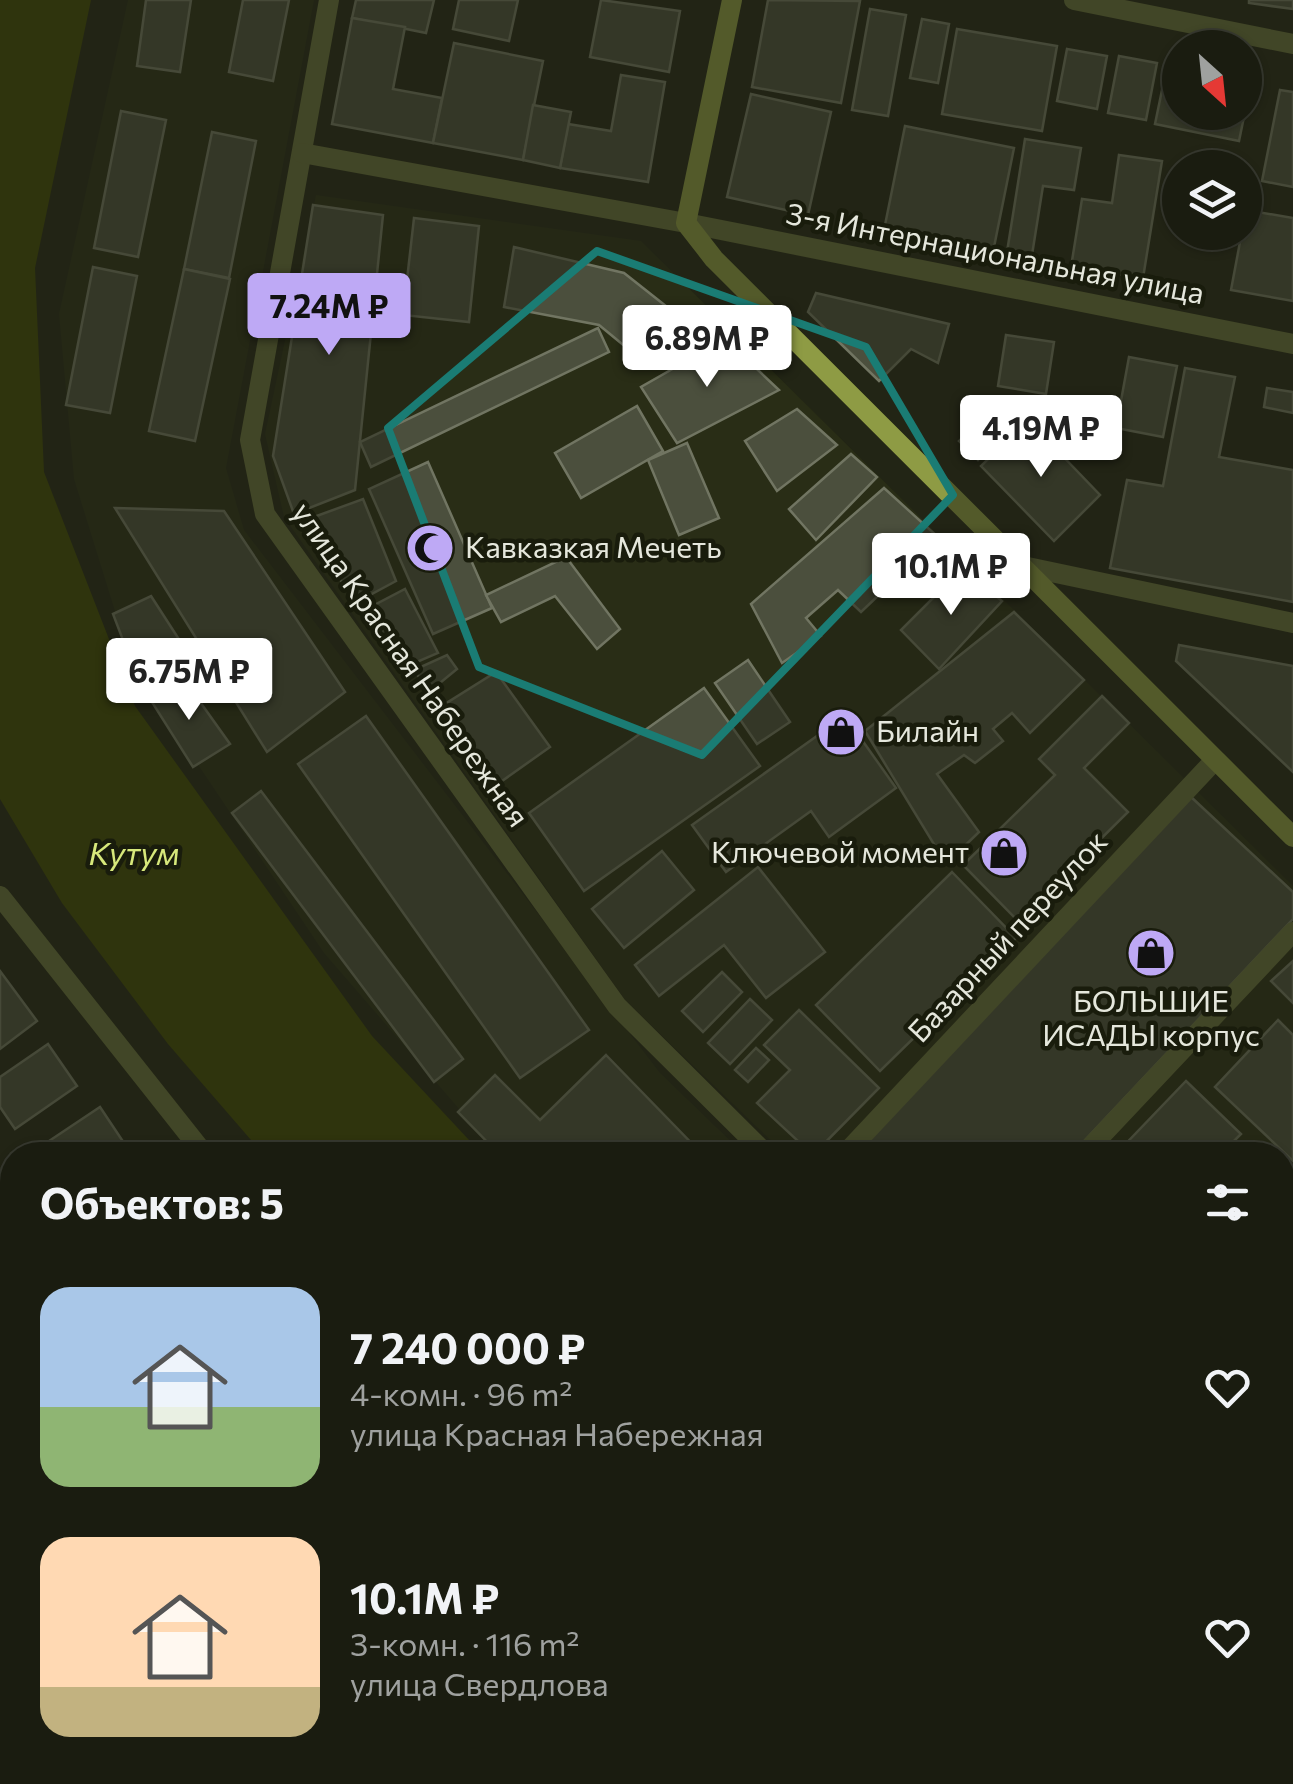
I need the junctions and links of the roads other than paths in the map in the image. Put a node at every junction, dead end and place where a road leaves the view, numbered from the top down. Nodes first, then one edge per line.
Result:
1 (330, 0) edge
2 (732, 0) edge
3 (1074, 0) edge
4 (1293, 44) edge
5 (302, 154) junction
6 (686, 223) junction
7 (1293, 344) edge
8 (1018, 565) junction
9 (1293, 623) edge
10 (1216, 760) junction
11 (1293, 837) edge
12 (0, 896) edge
13 (1293, 932) edge
14 (194, 1142) edge
15 (754, 1142) edge
16 (856, 1142) edge
17 (1095, 1142) edge

1 - 5 street, улица Красная Набережная
2 - 6 main road
3 - 4 street
5 - 6 street, 3-я Интернациональная улица
5 - 15 street, улица Красная Набережная
6 - 7 street, 3-я Интернациональная улица
6 - 8 main road
8 - 9 street
8 - 10 main road
10 - 11 main road
10 - 16 street, Базарный переулок
12 - 14 street
13 - 17 street

